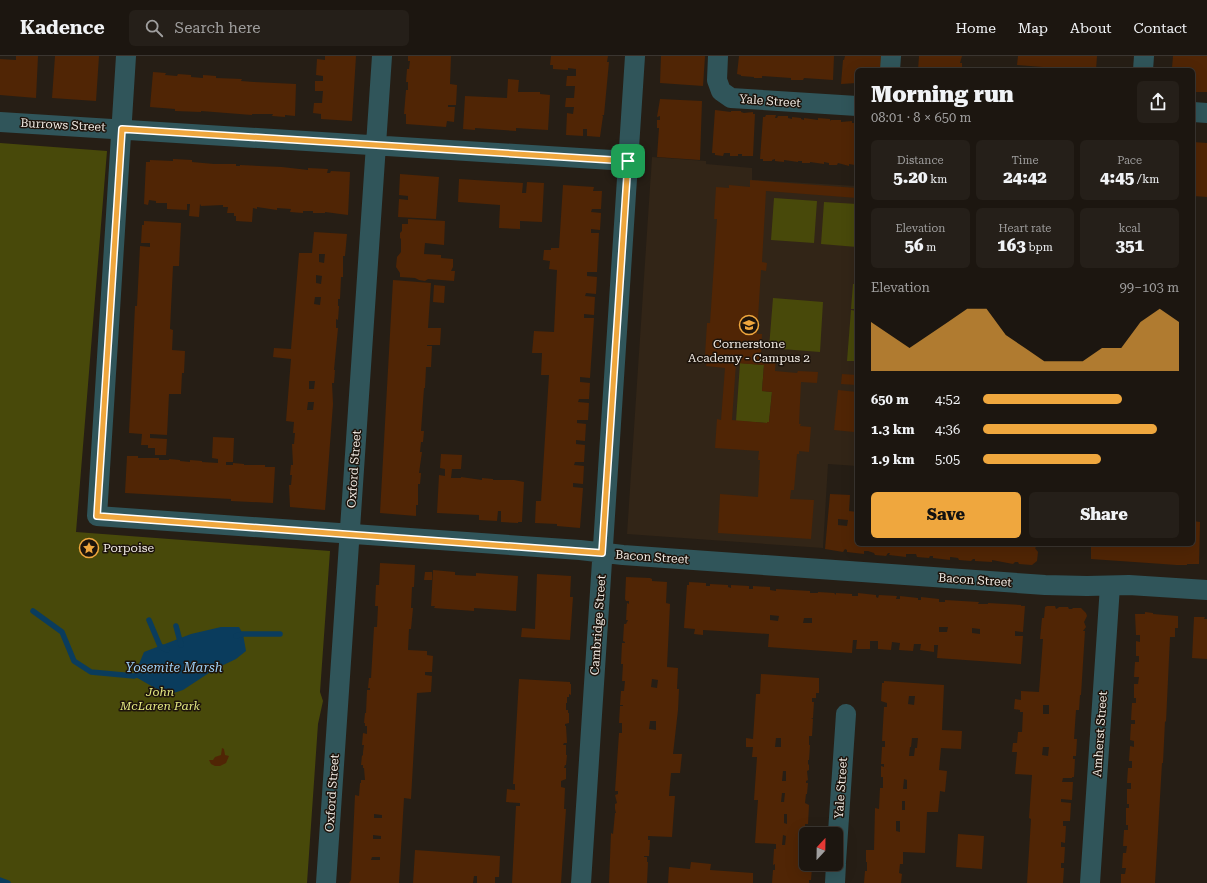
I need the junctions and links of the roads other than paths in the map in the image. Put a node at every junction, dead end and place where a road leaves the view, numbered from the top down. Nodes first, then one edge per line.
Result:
1 (126, 56) edge
2 (382, 56) edge
3 (635, 56) edge
4 (718, 56) edge
5 (891, 56) edge
6 (1144, 56) edge
7 (890, 68) edge
8 (1143, 68) edge
9 (855, 106) edge
10 (1195, 112) edge
11 (1207, 113) edge
12 (0, 122) edge
13 (122, 129) junction
14 (376, 144) junction
15 (628, 161) junction
16 (349, 534) junction
17 (602, 553) junction
18 (1110, 586) junction
19 (1207, 590) edge
20 (846, 714) dead end
21 (838, 827) edge
22 (836, 871) edge
23 (326, 883) edge
24 (581, 883) edge
25 (835, 883) edge
26 (1090, 883) edge

1 - 13 street
2 - 14 street, Oxford Street
3 - 15 street, Cambridge Street
4 - 9 street, Yale Street
5 - 7 street
6 - 8 street
10 - 11 street
12 - 13 street, Burrows Street
13 - 14 street, Burrows Street
13 - 16 street, Bacon Street
14 - 15 street, Burrows Street
14 - 16 street, Oxford Street
15 - 17 street, Cambridge Street
16 - 17 street, Bacon Street
16 - 23 street, Oxford Street
17 - 18 street, Bacon Street
17 - 24 street, Cambridge Street
18 - 19 street, Bacon Street
18 - 26 street, Amherst Street
20 - 21 street, Yale Street
22 - 25 street, Yale Street

